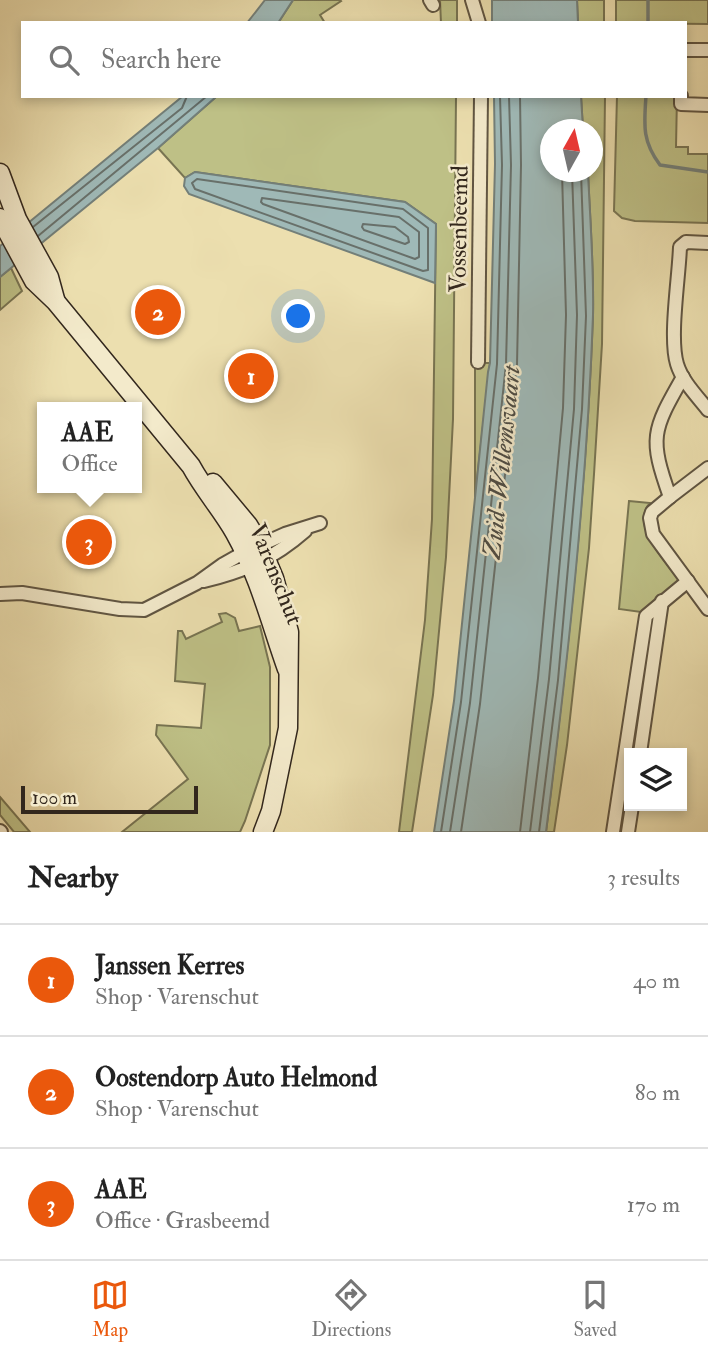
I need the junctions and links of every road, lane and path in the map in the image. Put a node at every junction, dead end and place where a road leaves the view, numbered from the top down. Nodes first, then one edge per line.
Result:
1 (472, 0) edge
2 (478, 21) edge
3 (687, 50) edge
4 (708, 50) edge
5 (481, 98) edge
6 (681, 98) edge
7 (708, 105) edge
8 (0, 173) edge
9 (3, 198) edge
10 (9, 224) edge
11 (708, 243) edge
12 (478, 362) dead end
13 (683, 377) junction
14 (138, 402) edge
15 (142, 406) edge
16 (708, 410) edge
17 (708, 468) edge
18 (670, 497) junction
19 (314, 526) dead end
20 (256, 556) junction
21 (688, 581) junction
22 (0, 594) edge
23 (662, 601) junction
24 (708, 609) edge
25 (641, 748) edge
26 (631, 811) edge
27 (263, 832) edge
28 (613, 832) edge
29 (628, 832) edge

1 - 2 street
3 - 4 street
5 - 12 street, Vossenbeemd
6 - 7 street
8 - 9 street, Varenschut
9 - 10 street, Varenschut
10 - 14 street, Varenschut
11 - 13 street
13 - 16 street
13 - 18 street
15 - 20 street, Varenschut
17 - 18 street
18 - 21 street
19 - 20 street, Varenschut
20 - 22 street
20 - 27 street, Varenschut
21 - 23 street
21 - 24 street
23 - 25 street
23 - 28 street
26 - 29 street

